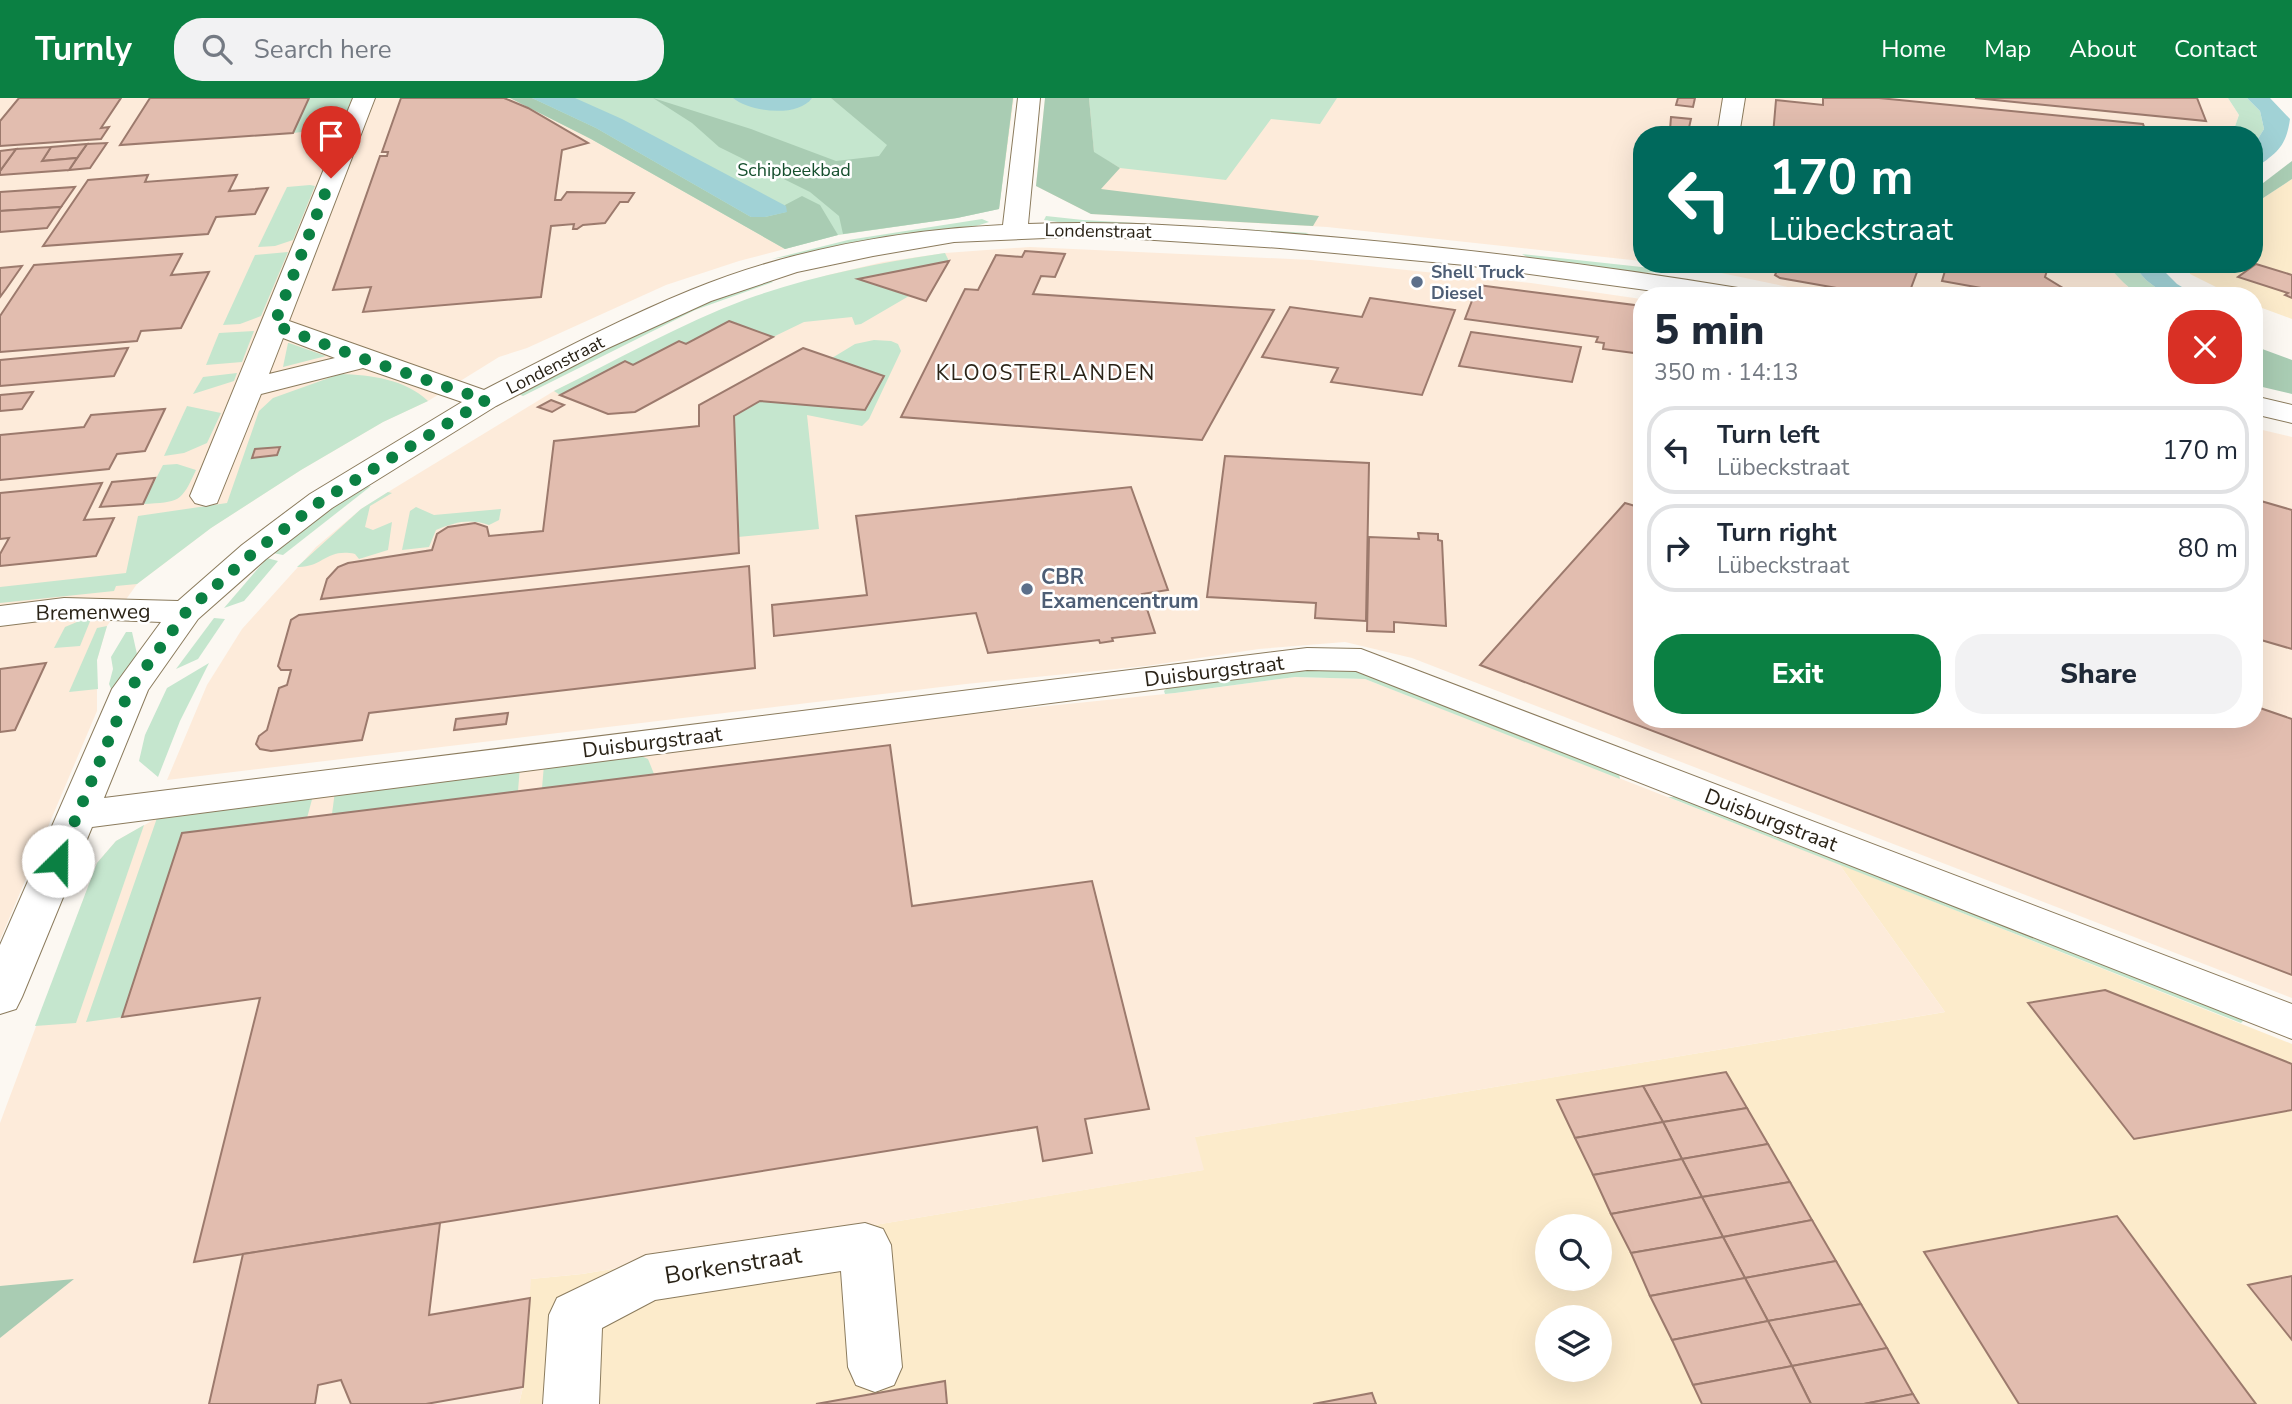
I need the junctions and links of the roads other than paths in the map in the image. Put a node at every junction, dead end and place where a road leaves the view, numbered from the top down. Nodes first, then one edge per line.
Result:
1 (364, 98) edge
2 (1029, 98) edge
3 (1734, 98) edge
4 (1729, 126) edge
5 (1015, 231) junction
6 (1633, 272) edge
7 (1648, 273) edge
8 (1706, 277) edge
9 (1723, 287) edge
10 (274, 325) junction
11 (364, 359) junction
12 (249, 388) junction
13 (486, 400) junction
14 (2263, 407) edge
15 (2292, 414) edge
16 (206, 496) dead end
17 (186, 612) junction
18 (0, 616) edge
19 (77, 815) junction
20 (0, 998) edge
21 (2292, 1022) edge
22 (875, 1367) dead end
23 (571, 1404) edge

1 - 10 street
2 - 5 street
3 - 4 street
5 - 6 street, Londenstraat
5 - 13 street, Londenstraat
7 - 8 street, Londenstraat
8 - 9 street, Londenstraat
10 - 11 street
10 - 12 street
11 - 12 street
11 - 13 street
12 - 16 street
13 - 17 street, Londenstraat
14 - 15 street
17 - 18 street, Bremenweg
17 - 19 street, Londenstraat
19 - 20 street, Londenstraat
19 - 21 street, Duisburgstraat
22 - 23 street, Borkenstraat

